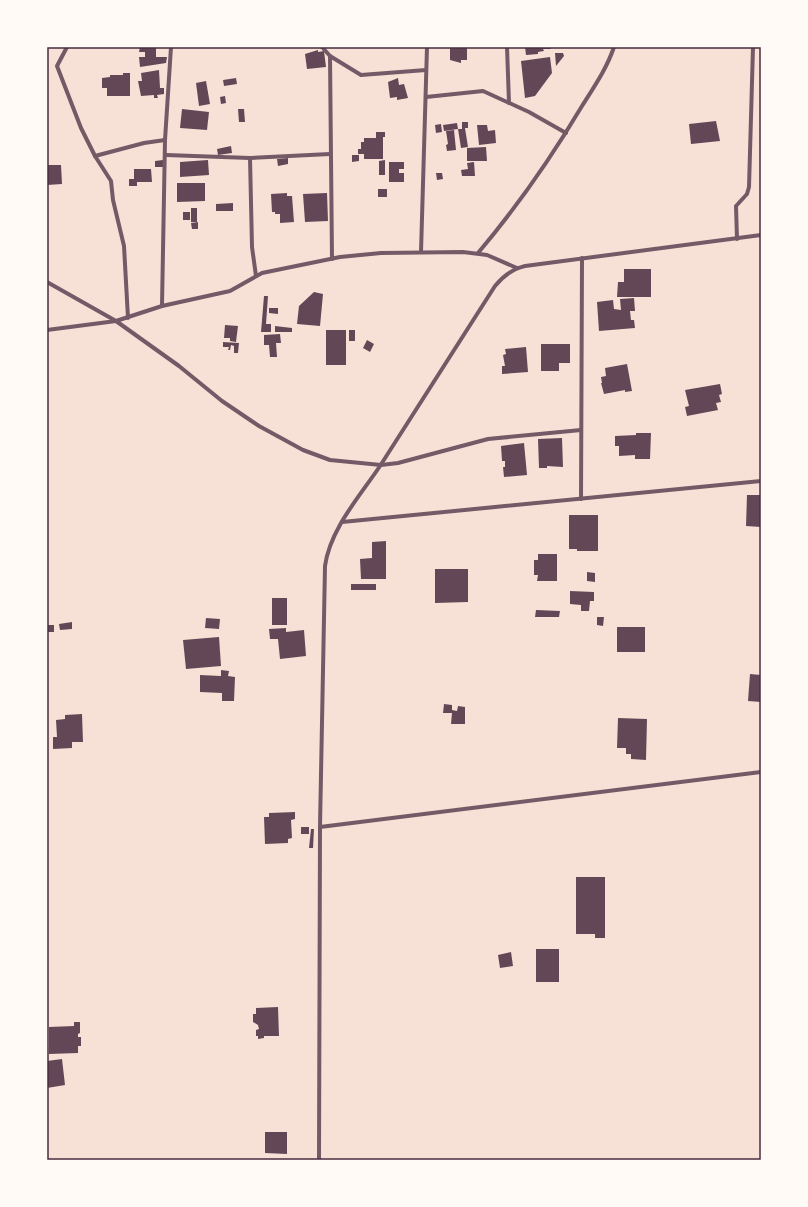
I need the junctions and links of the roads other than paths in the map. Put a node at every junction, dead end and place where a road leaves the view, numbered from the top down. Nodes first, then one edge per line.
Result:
1 (67, 47) edge
2 (171, 47) edge
3 (322, 47) edge
4 (427, 47) edge
5 (507, 47) edge
6 (614, 47) edge
7 (753, 47) edge
8 (330, 56) junction
9 (426, 70) junction
10 (426, 97) junction
11 (509, 103) junction
12 (566, 133) junction
13 (165, 140) junction
14 (330, 154) junction
15 (166, 155) junction
16 (94, 156) junction
17 (250, 158) junction
18 (761, 235) edge
19 (737, 238) junction
20 (421, 252) junction
21 (478, 253) junction
22 (582, 258) junction
23 (332, 259) junction
24 (517, 268) junction
25 (256, 276) junction
26 (47, 282) edge
27 (162, 306) junction
28 (128, 318) junction
29 (116, 321) junction
30 (47, 330) edge
31 (581, 430) junction
32 (381, 465) junction
33 (761, 481) edge
34 (581, 499) junction
35 (342, 522) junction
36 (761, 772) edge
37 (320, 828) junction
38 (319, 1160) edge

1 - 16 street
2 - 13 street
3 - 8 street
4 - 9 street
5 - 11 street
6 - 12 street
7 - 19 street
8 - 9 street
8 - 14 street
9 - 10 street
10 - 11 street
10 - 20 street
11 - 12 street
12 - 21 street
13 - 15 street
13 - 16 street
14 - 17 street
14 - 23 street
15 - 17 street
15 - 27 street
16 - 28 street
17 - 25 street
18 - 19 street
19 - 22 street
20 - 21 street
20 - 23 street
21 - 24 street
22 - 24 street
22 - 31 street
23 - 25 street
24 - 32 street
25 - 27 street
26 - 29 street
27 - 28 street
28 - 29 street
29 - 30 street
29 - 32 street
31 - 32 street
31 - 34 street
32 - 35 street
33 - 34 street
34 - 35 street
35 - 37 street
36 - 37 street
37 - 38 street

